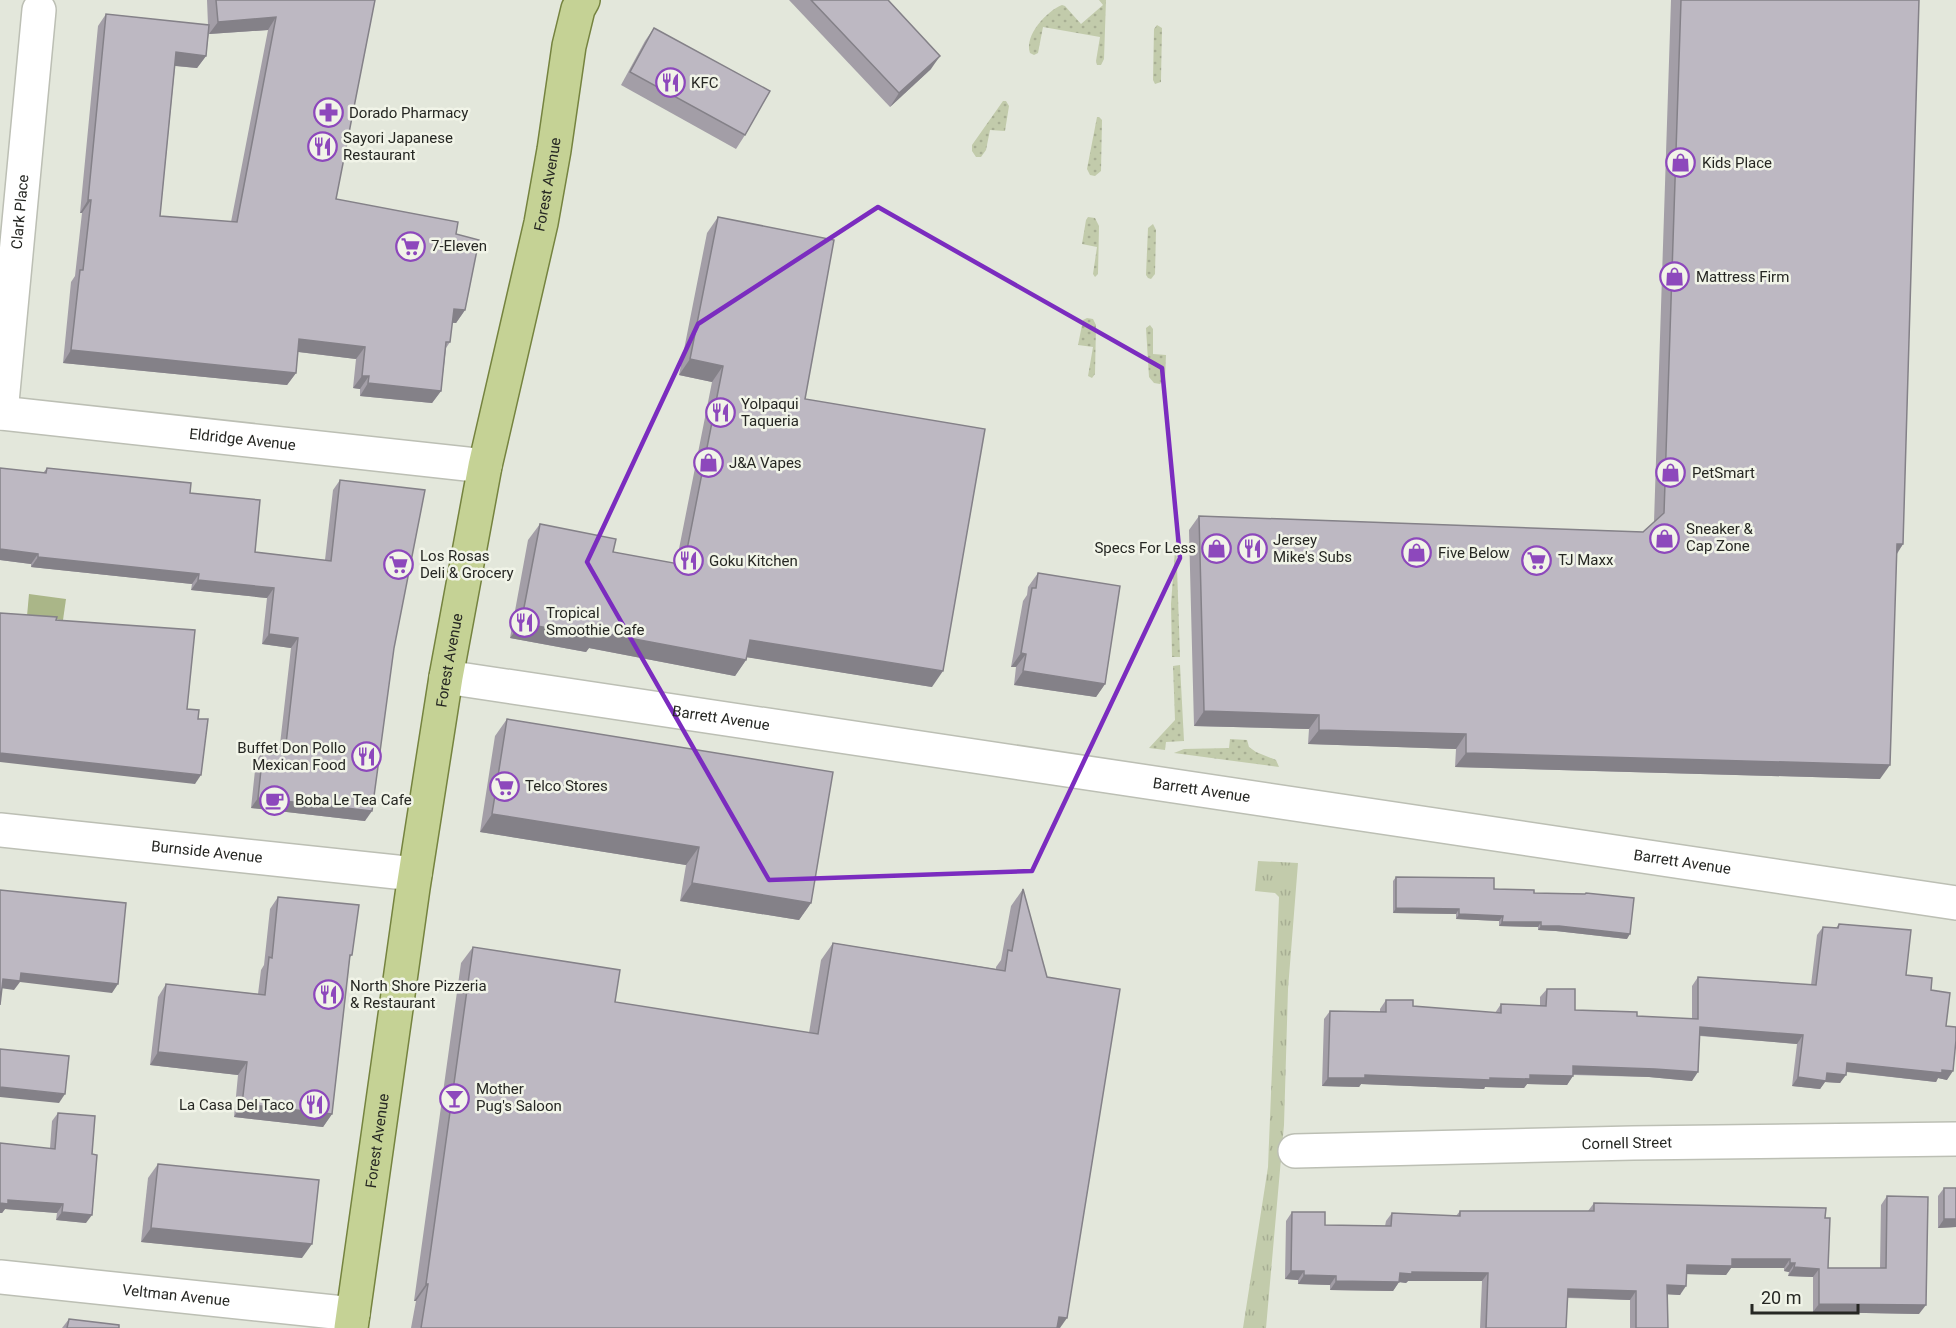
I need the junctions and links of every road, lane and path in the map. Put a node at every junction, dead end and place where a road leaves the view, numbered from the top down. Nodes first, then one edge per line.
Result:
1 (583, 0) edge
2 (39, 10) dead end
3 (0, 413) edge
4 (485, 466) junction
5 (446, 678) junction
6 (0, 830) edge
7 (415, 874) junction
8 (1956, 903) edge
9 (1956, 1139) edge
10 (1295, 1151) dead end
11 (0, 1277) edge
12 (352, 1321) edge

1 - 4 main road, Forest Avenue
2 - 3 street, Clark Place
3 - 4 street, Eldridge Avenue
4 - 5 main road, Forest Avenue
5 - 7 main road, Forest Avenue
5 - 8 street, Barrett Avenue
6 - 7 street, Burnside Avenue
7 - 12 main road, Forest Avenue
9 - 10 street, Cornell Street
11 - 12 street, Veltman Avenue

